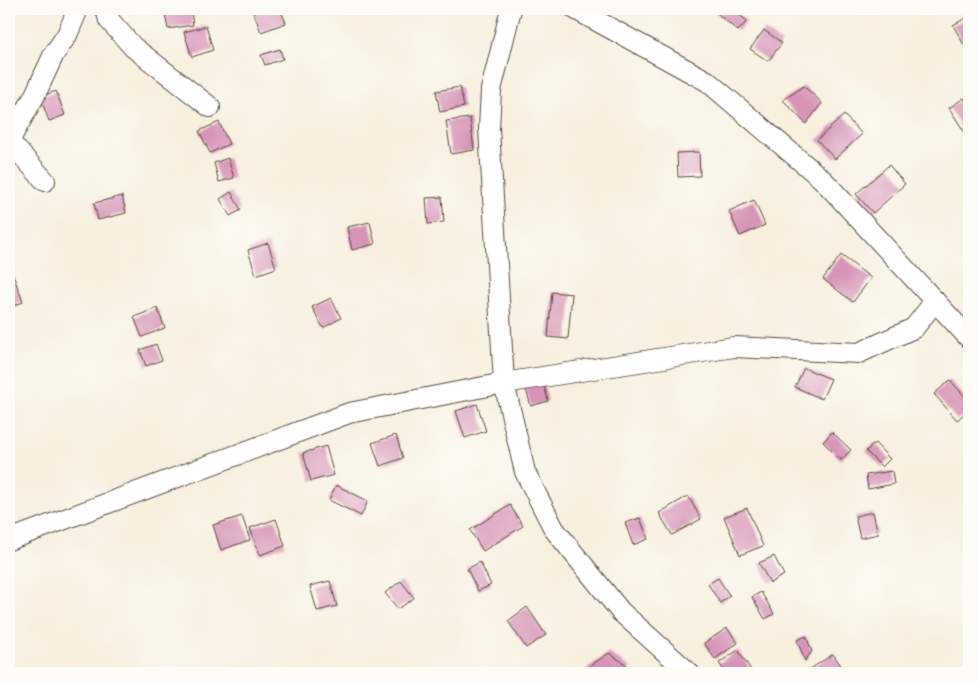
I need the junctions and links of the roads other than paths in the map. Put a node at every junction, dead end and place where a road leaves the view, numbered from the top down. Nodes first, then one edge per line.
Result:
1 (78, 9) edge
2 (106, 9) edge
3 (511, 9) edge
4 (575, 9) edge
5 (210, 107) dead end
6 (9, 141) edge
7 (45, 181) dead end
8 (935, 301) junction
9 (969, 338) edge
10 (504, 383) junction
11 (9, 540) edge
12 (689, 673) edge

1 - 6 street
2 - 5 street
3 - 10 street
4 - 8 street
6 - 7 street
8 - 9 street
8 - 10 street
10 - 11 street
10 - 12 street

